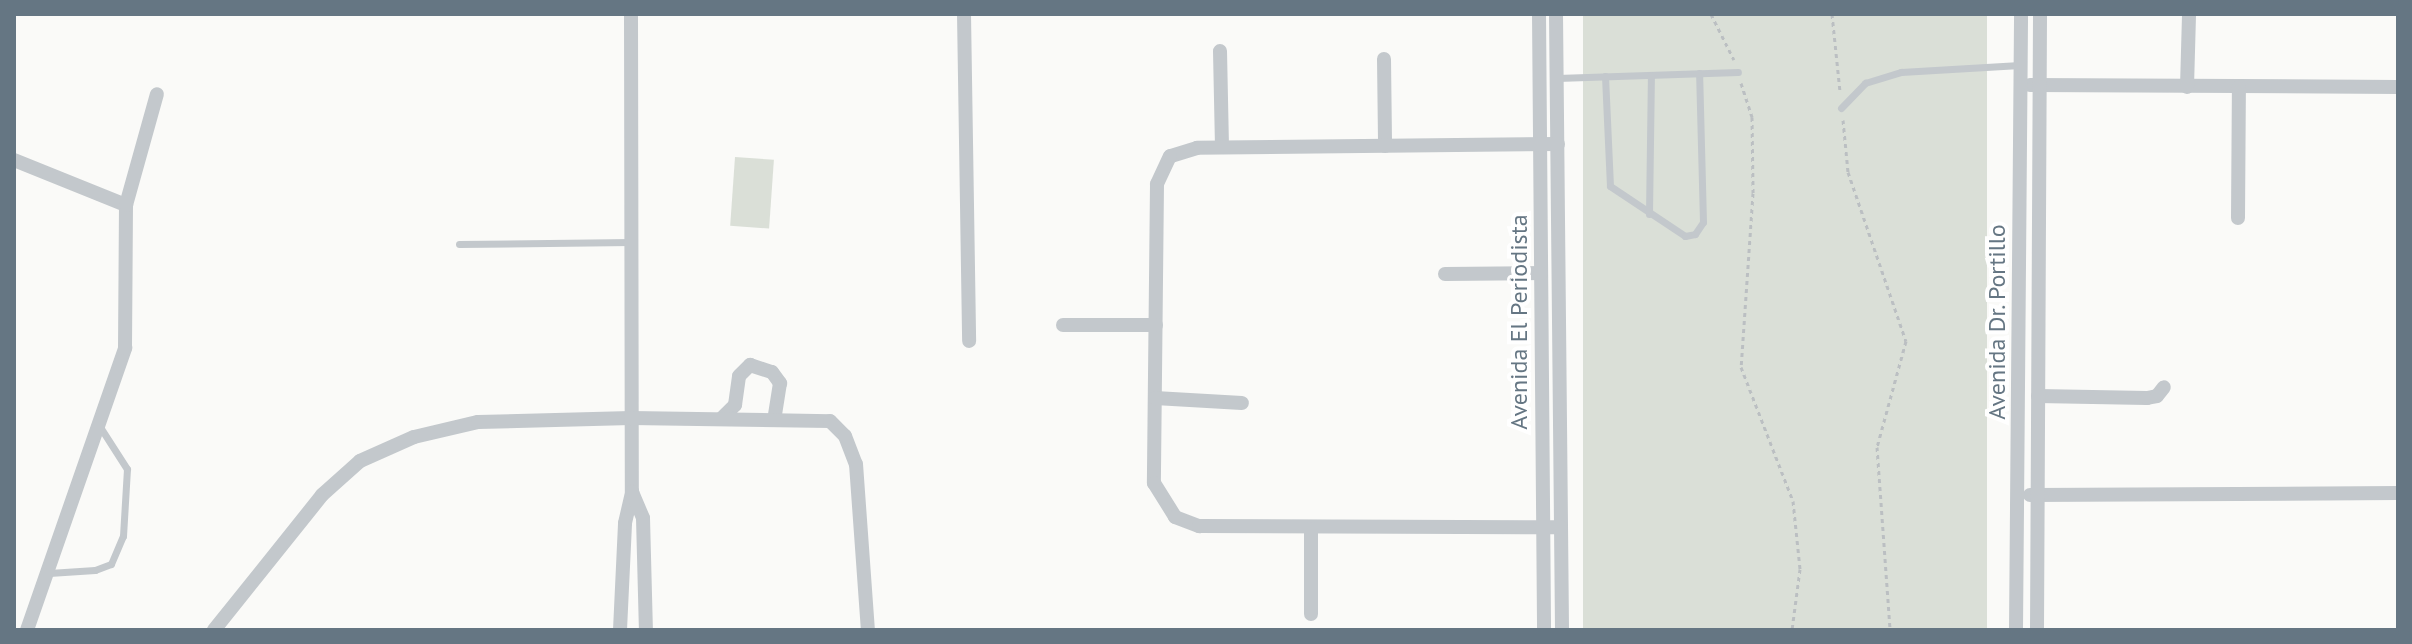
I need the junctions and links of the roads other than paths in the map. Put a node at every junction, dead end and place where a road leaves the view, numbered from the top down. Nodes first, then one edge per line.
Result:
1 (631, 14) edge
2 (964, 14) edge
3 (1539, 14) edge
4 (1556, 14) edge
5 (2021, 14) edge
6 (2040, 14) edge
7 (2189, 14) edge
8 (1220, 51) dead end
9 (1384, 59) dead end
10 (2020, 65) junction
11 (1738, 72) road end
12 (1699, 73) junction
13 (1651, 75) junction
14 (1605, 76) junction
15 (1557, 78) junction
16 (2020, 85) junction
17 (2040, 86) junction
18 (2187, 87) junction
19 (2239, 87) junction
20 (2398, 87) edge
21 (157, 94) dead end
22 (1841, 108) road end
23 (1540, 144) junction
24 (1558, 144) junction
25 (1385, 146) junction
26 (1222, 147) junction
27 (14, 160) edge
28 (126, 205) junction
29 (1649, 214) junction
30 (2238, 218) dead end
31 (631, 242) junction
32 (459, 244) dead end
33 (1541, 273) junction
34 (1445, 274) dead end
35 (1063, 325) dead end
36 (1156, 325) junction
37 (969, 341) dead end
38 (2164, 387) dead end
39 (2038, 396) junction
40 (1155, 398) junction
41 (1242, 403) dead end
42 (631, 418) junction
43 (721, 419) junction
44 (774, 419) junction
45 (98, 425) junction
46 (632, 492) junction
47 (2398, 493) edge
48 (2038, 495) junction
49 (2017, 496) junction
50 (1543, 527) junction
51 (1561, 527) junction
52 (1311, 529) junction
53 (46, 573) junction
54 (1311, 614) dead end
55 (27, 630) edge
56 (214, 630) edge
57 (620, 630) edge
58 (646, 630) edge
59 (868, 630) edge
60 (1544, 630) edge
61 (1562, 630) edge
62 (2016, 630) edge
63 (2037, 630) edge

1 - 31 street
2 - 37 street
3 - 23 street, Avenida El Periodista
4 - 15 street
5 - 10 street, Avenida Dr. Portillo
6 - 17 street, Avenida Dr. Portillo
7 - 18 street
8 - 26 street
9 - 25 street
10 - 16 street, Avenida Dr. Portillo
10 - 22 lane
11 - 12 lane
12 - 13 lane
12 - 29 lane
13 - 14 lane
13 - 29 lane
14 - 15 lane
14 - 29 lane
15 - 24 street
16 - 17 street
16 - 49 street, Avenida Dr. Portillo
17 - 18 street
17 - 39 street, Avenida Dr. Portillo
18 - 19 street
19 - 20 street
19 - 30 street
21 - 28 street
23 - 24 street
23 - 25 street
23 - 33 street, Avenida El Periodista
24 - 51 street
25 - 26 street
26 - 36 street
27 - 28 street
28 - 45 street
31 - 32 lane
31 - 42 street
33 - 34 street
33 - 50 street, Avenida El Periodista
35 - 36 street
36 - 40 street
38 - 39 street
39 - 48 street, Avenida Dr. Portillo
40 - 41 street
40 - 52 street
42 - 43 street
42 - 46 street
42 - 56 street
43 - 44 street
43 - 44 street
44 - 59 street
45 - 53 street
45 - 53 lane
46 - 57 street
46 - 58 street
47 - 48 street
48 - 49 street
48 - 63 street, Avenida Dr. Portillo
49 - 62 street, Avenida Dr. Portillo
50 - 51 street
50 - 52 street
50 - 60 street, Avenida El Periodista
51 - 61 street
52 - 54 street
53 - 55 street

